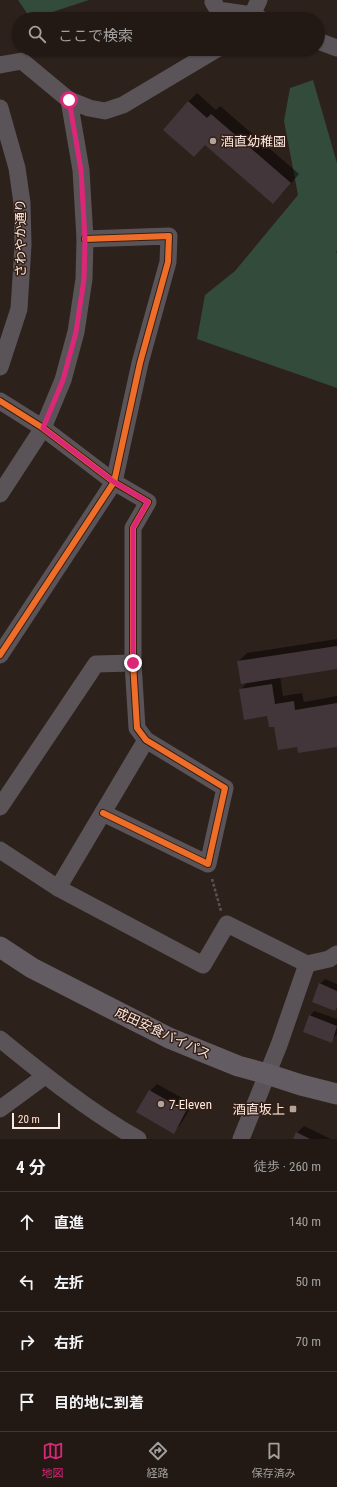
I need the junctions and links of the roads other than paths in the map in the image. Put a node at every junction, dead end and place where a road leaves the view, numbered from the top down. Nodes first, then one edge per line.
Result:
1 (214, 0) edge
2 (243, 12) edge
3 (325, 44) edge
4 (337, 48) edge
5 (204, 56) edge
6 (0, 65) edge
7 (69, 100) junction
8 (0, 108) edge
9 (85, 239) junction
10 (0, 367) edge
11 (0, 401) edge
12 (43, 428) junction
13 (114, 482) junction
14 (0, 494) edge
15 (0, 655) edge
16 (133, 663) junction
17 (146, 740) junction
18 (0, 807) edge
19 (103, 813) junction
20 (0, 850) edge
21 (58, 888) junction
22 (0, 947) edge
23 (334, 961) edge
24 (307, 964) junction
25 (0, 1039) edge
26 (267, 1074) junction
27 (45, 1076) junction
28 (337, 1094) edge
29 (0, 1109) edge
30 (138, 1139) edge
31 (241, 1139) edge

1 - 2 street
3 - 4 street
5 - 7 street
6 - 7 street
7 - 9 street
8 - 10 street, さわやか通り
9 - 12 street
9 - 13 street
11 - 12 street
12 - 13 street
12 - 14 street
13 - 15 street
13 - 16 street
16 - 17 street
16 - 18 street
17 - 19 street
17 - 19 street
19 - 21 street
20 - 21 street
21 - 24 street
22 - 26 main road, 成田安食バイパス
23 - 24 street
24 - 26 street
25 - 27 street
26 - 28 main road, 成田安食バイパス
26 - 31 street
27 - 29 street
27 - 30 street

